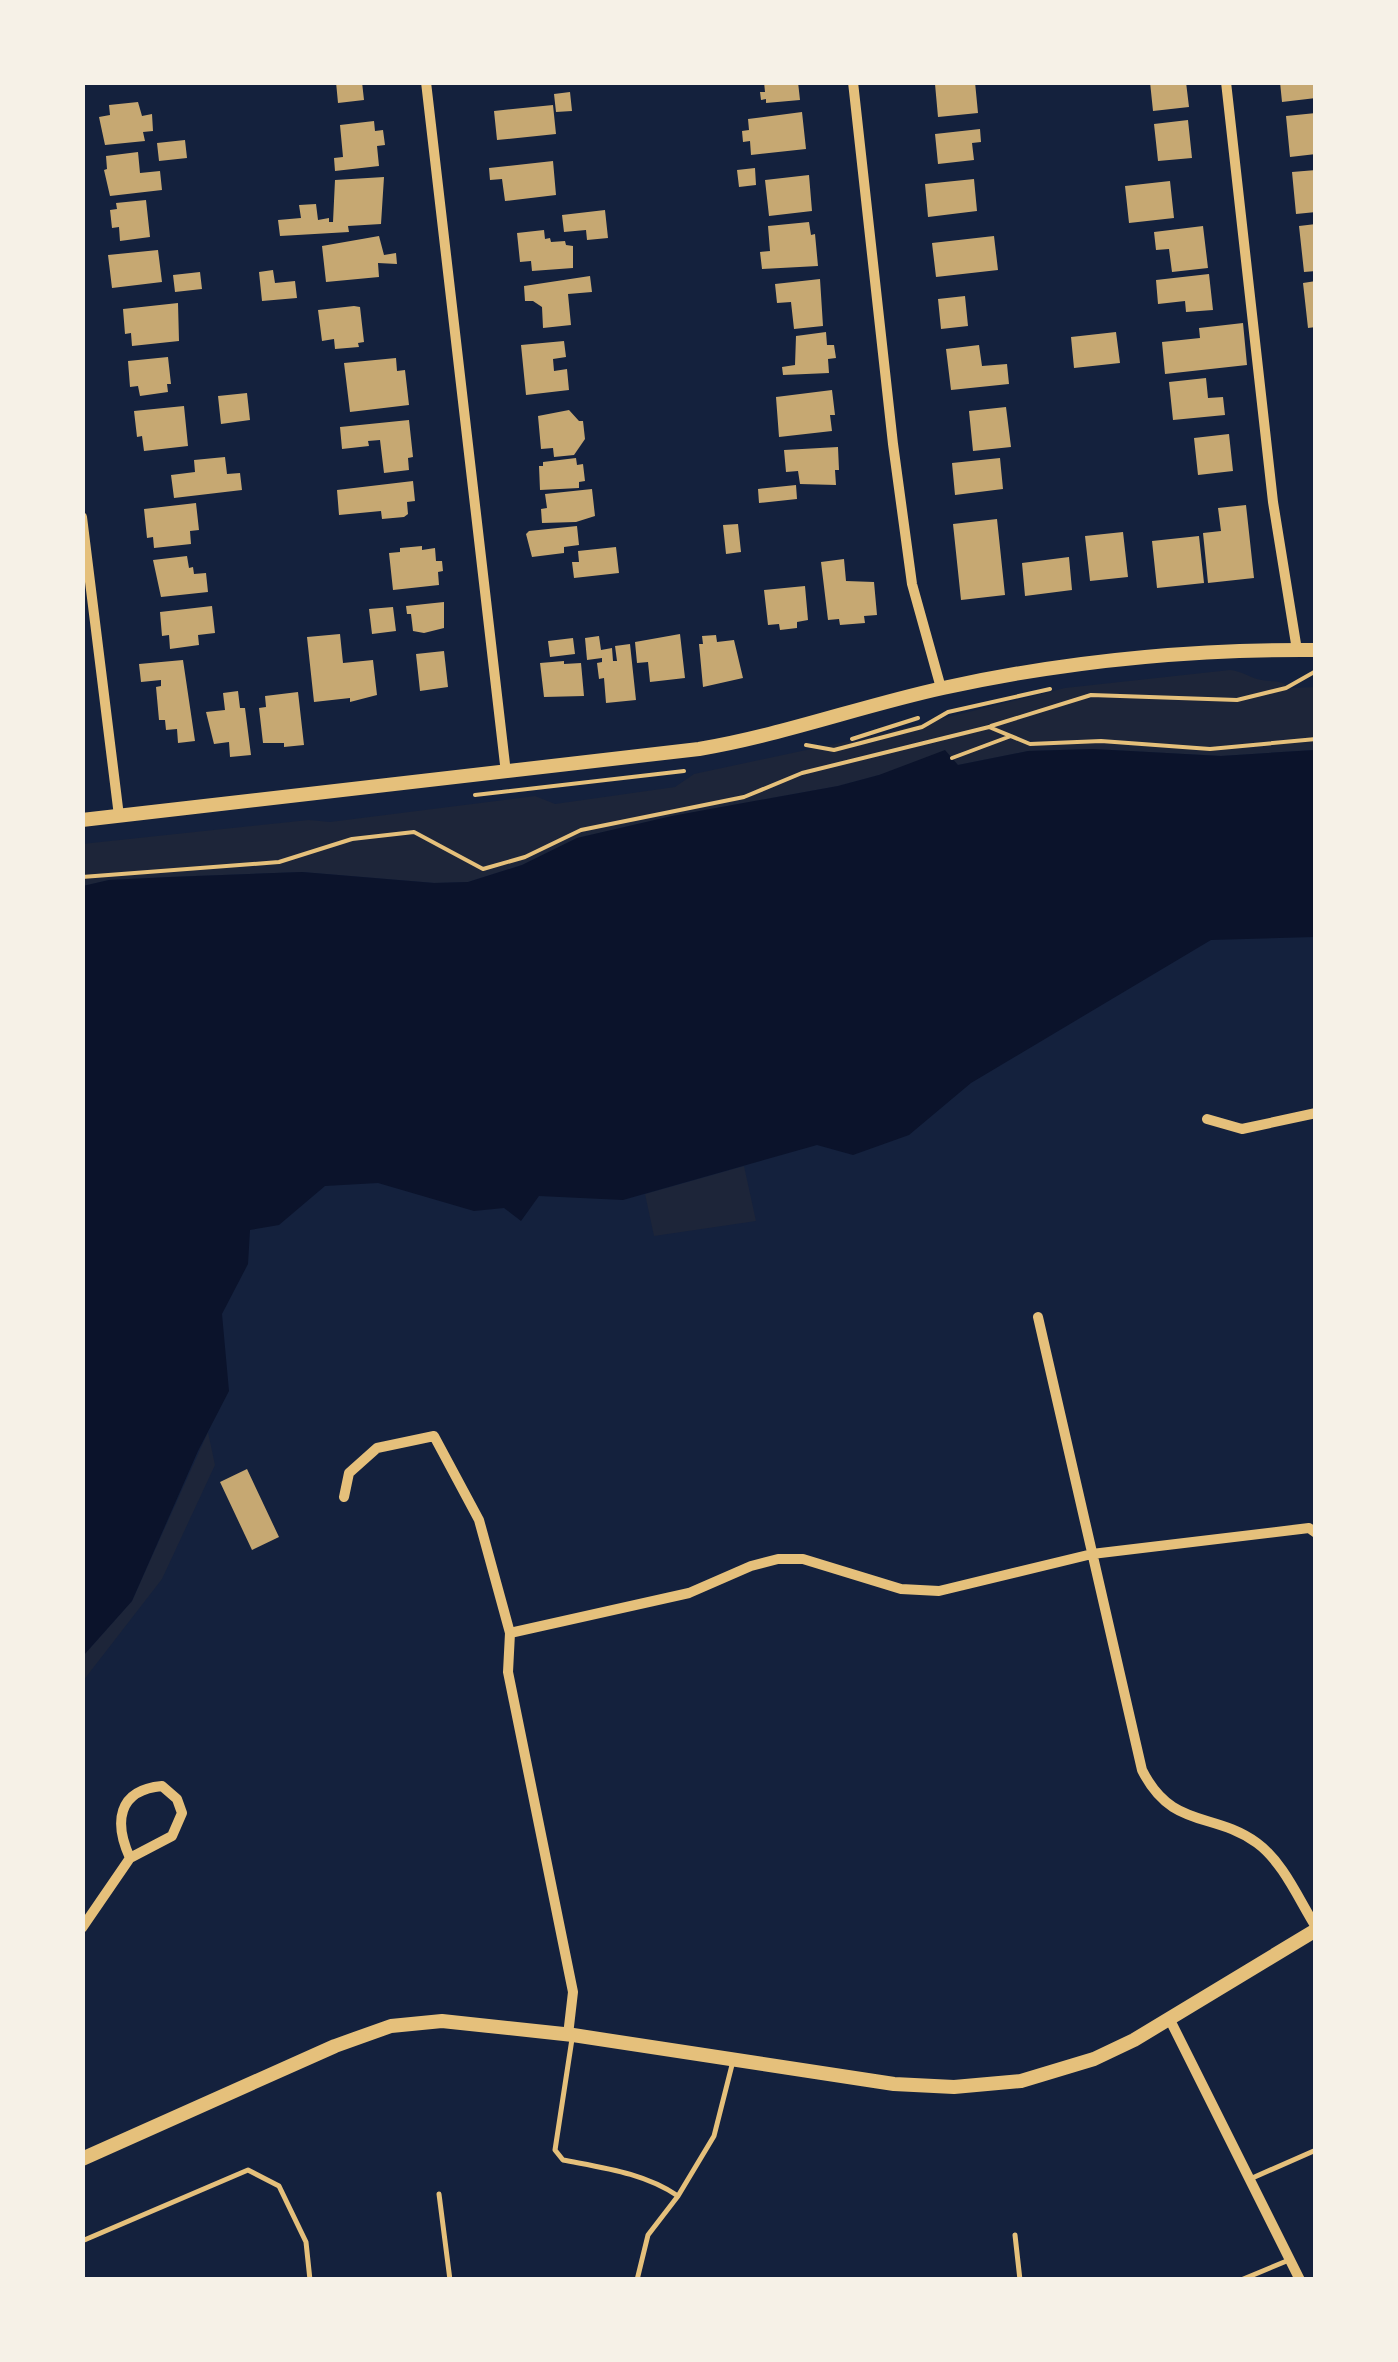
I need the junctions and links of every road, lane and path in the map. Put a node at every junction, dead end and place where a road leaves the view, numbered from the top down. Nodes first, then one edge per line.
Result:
1 (426, 82) edge
2 (852, 82) edge
3 (1226, 82) edge
4 (82, 517) edge
5 (1297, 650) junction
6 (1316, 650) edge
7 (1316, 670) edge
8 (941, 688) junction
9 (918, 718) dead end
10 (989, 727) junction
11 (1011, 736) junction
12 (852, 738) dead end
13 (1316, 739) edge
14 (952, 758) dead end
15 (506, 773) junction
16 (120, 816) junction
17 (82, 820) edge
18 (82, 877) edge
19 (1316, 1113) edge
20 (1207, 1119) dead end
21 (1038, 1317) dead end
22 (344, 1496) dead end
23 (1316, 1534) edge
24 (1092, 1554) junction
25 (510, 1632) junction
26 (130, 1858) junction
27 (82, 1928) edge
28 (1316, 1929) edge
29 (1170, 2020) junction
30 (570, 2035) junction
31 (733, 2060) junction
32 (1316, 2150) edge
33 (82, 2159) edge
34 (1250, 2179) junction
35 (439, 2194) dead end
36 (678, 2196) junction
37 (1015, 2235) dead end
38 (82, 2241) edge
39 (1290, 2259) junction
40 (310, 2280) edge
41 (450, 2280) edge
42 (637, 2280) edge
43 (1020, 2280) edge
44 (1240, 2280) edge
45 (1300, 2280) edge

1 - 15 street
2 - 8 street
3 - 5 street
4 - 16 street
5 - 6 main road
5 - 8 main road
7 - 10 path
8 - 15 main road
9 - 12 path
10 - 11 path
10 - 18 path
11 - 13 path
11 - 14 path
15 - 16 main road
16 - 17 main road
19 - 20 street
21 - 24 street
22 - 25 street
23 - 24 street
24 - 25 street
24 - 28 street
25 - 30 street
26 - 26 street
26 - 27 street
28 - 29 main road
29 - 31 main road
29 - 34 street
30 - 31 main road
30 - 33 main road
30 - 36 lane
31 - 36 lane
32 - 34 lane
34 - 39 street
35 - 41 lane
36 - 42 lane
37 - 43 lane
38 - 40 lane
39 - 44 lane
39 - 45 street

